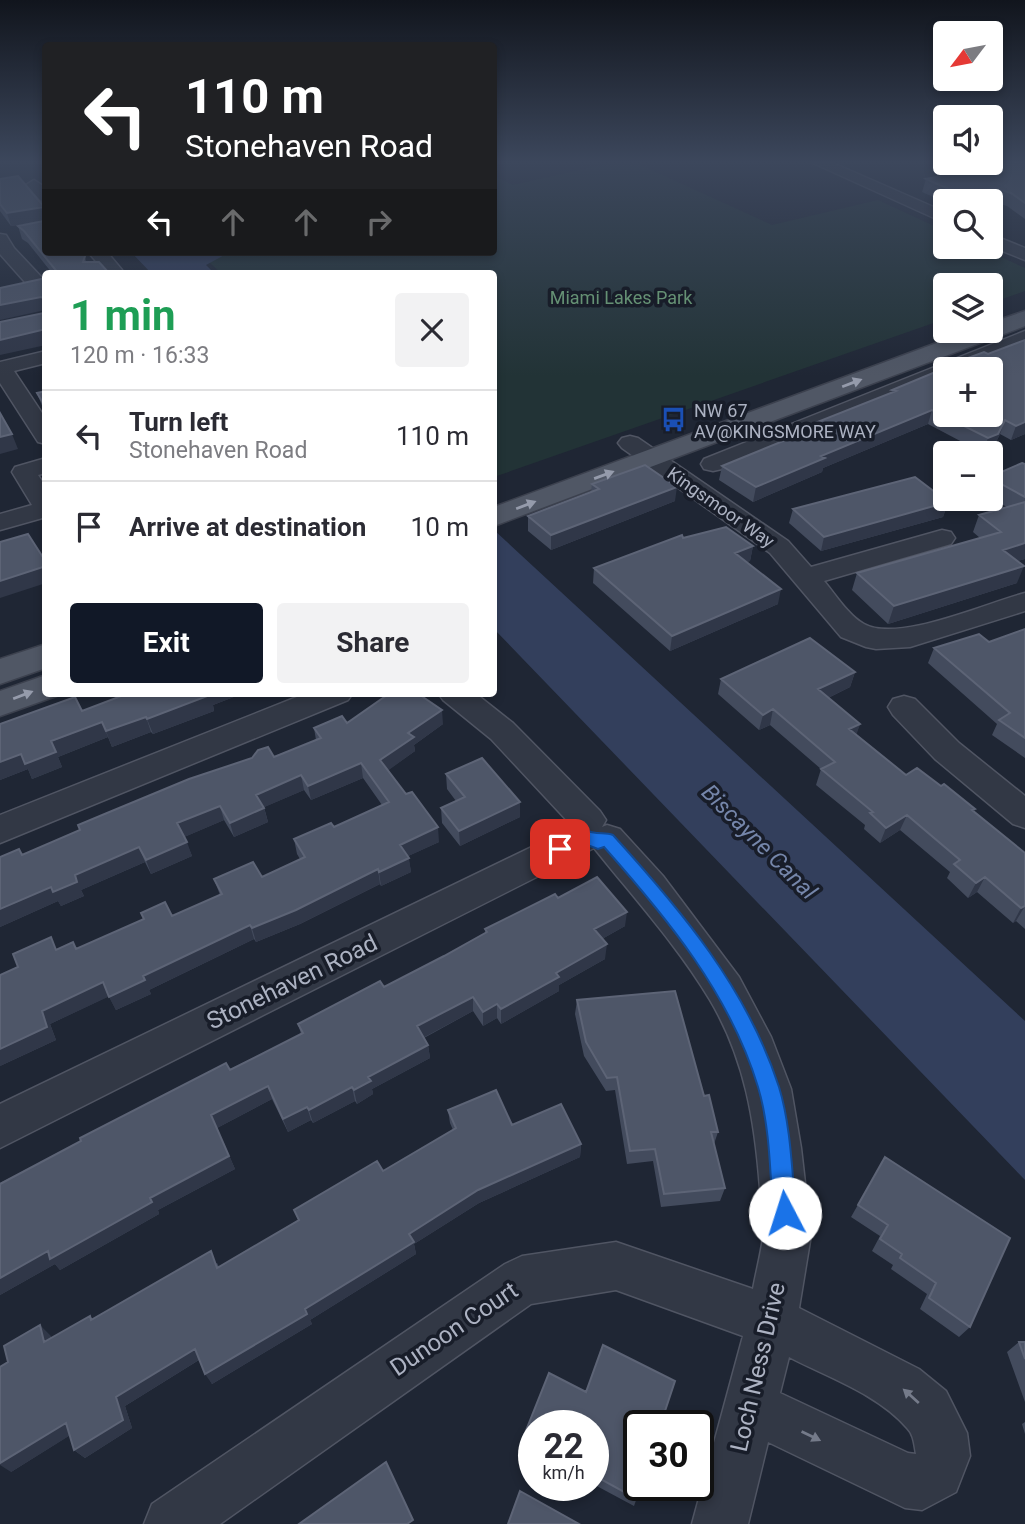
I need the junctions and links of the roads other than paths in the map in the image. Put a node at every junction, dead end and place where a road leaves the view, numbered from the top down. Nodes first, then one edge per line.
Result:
1 (4, 236) edge
2 (1003, 245) edge
3 (1025, 255) edge
4 (7, 261) edge
5 (42, 285) edge
6 (13, 292) edge
7 (1025, 299) edge
8 (1003, 307) edge
9 (1025, 318) edge
10 (933, 337) edge
11 (1025, 337) edge
12 (42, 358) edge
13 (892, 359) junction
14 (0, 368) edge
15 (42, 396) edge
16 (22, 400) junction
17 (42, 432) edge
18 (640, 451) junction
19 (713, 464) dead end
20 (42, 466) edge
21 (548, 485) junction
22 (497, 494) edge
23 (42, 502) edge
24 (42, 510) edge
25 (497, 515) edge
26 (0, 522) edge
27 (942, 538) dead end
28 (807, 577) junction
29 (1025, 602) edge
30 (42, 656) edge
31 (0, 672) edge
32 (42, 688) edge
33 (327, 697) edge
34 (459, 697) edge
35 (0, 704) edge
36 (904, 707) dead end
37 (1025, 815) edge
38 (0, 830) edge
39 (593, 832) junction
40 (0, 1127) edge
41 (772, 1321) junction
42 (750, 1406) junction
43 (172, 1524) edge
44 (720, 1524) edge

1 - 4 street
2 - 3 street
4 - 5 street
5 - 6 street
7 - 8 main road
9 - 13 main road
10 - 13 main road
11 - 19 street
12 - 14 street
13 - 18 main road
14 - 16 street
15 - 16 street
16 - 17 street
18 - 21 main road
18 - 28 street, Kingsmoor Way
20 - 23 street
21 - 22 main road
25 -> 21 main road
24 - 26 street
27 - 28 street
28 - 29 street, Kingsmoor Way
30 - 31 main road
35 -> 32 main road
33 - 38 street
34 - 39 street, Loch Ness Drive
36 - 37 street
39 - 40 street, Stonehaven Road
39 - 41 street, Loch Ness Drive
41 - 42 street, Loch Ness Drive
42 -> 41 street, Dunoon Court
41 - 43 street, Dunoon Court
42 - 44 street, Loch Ness Drive

